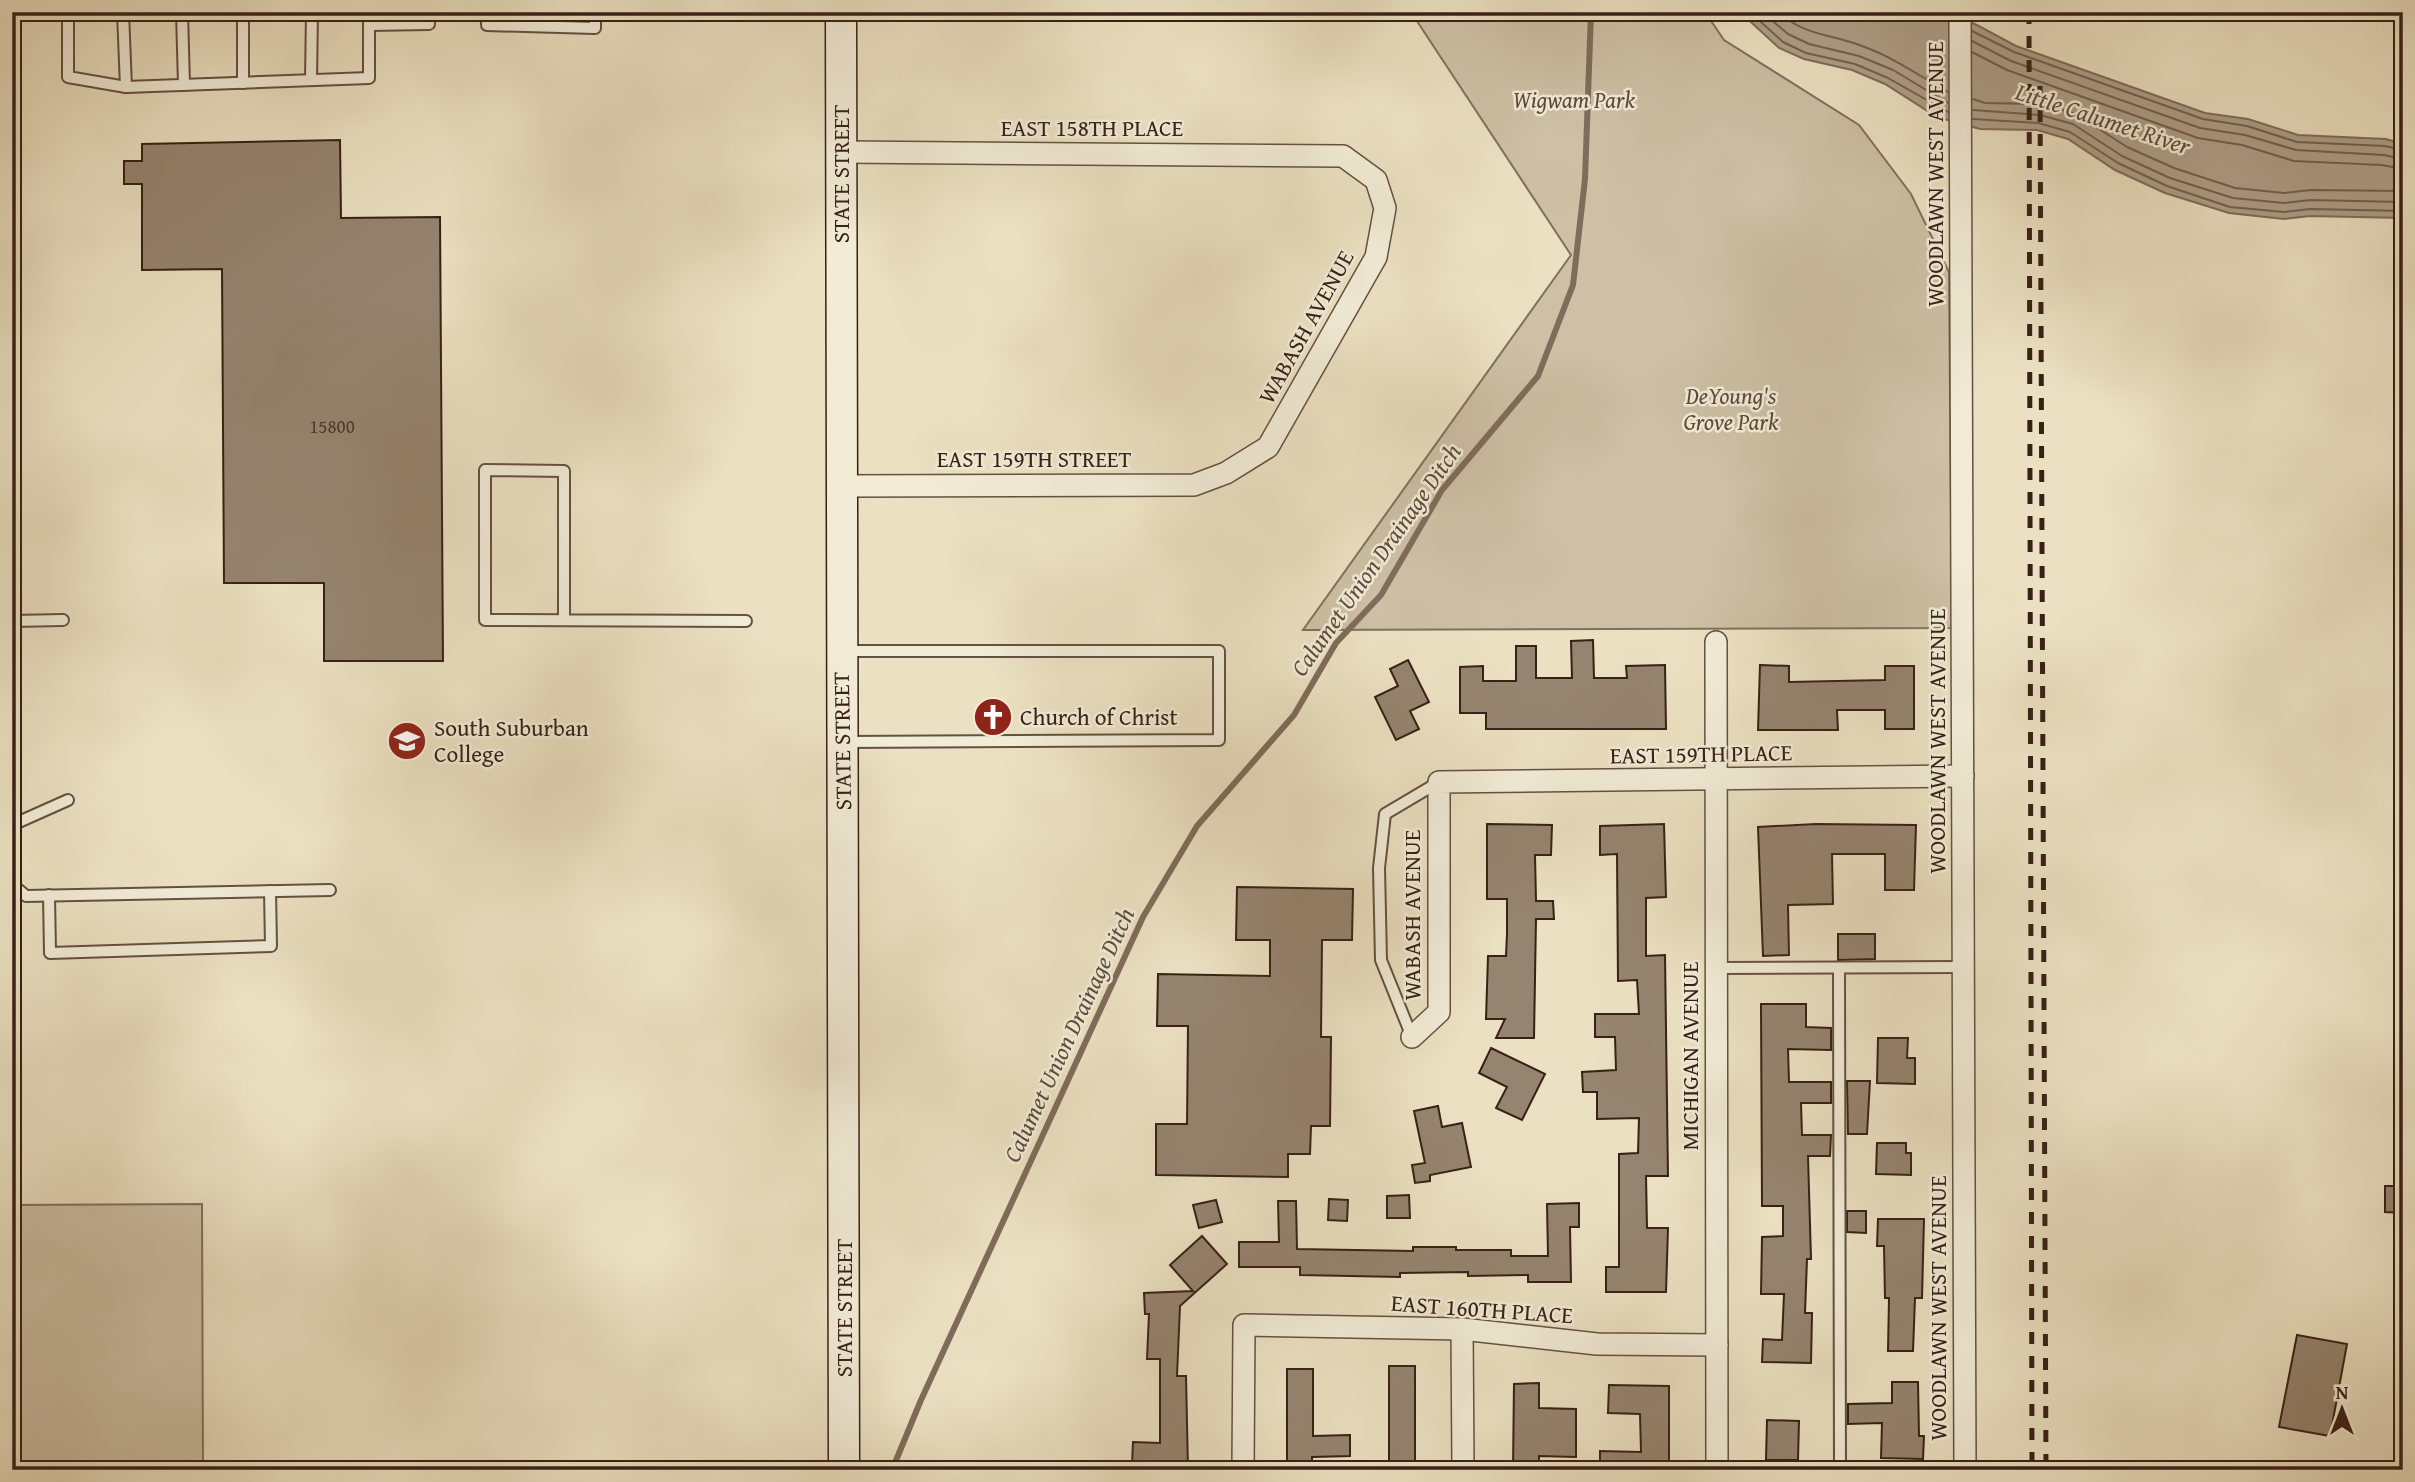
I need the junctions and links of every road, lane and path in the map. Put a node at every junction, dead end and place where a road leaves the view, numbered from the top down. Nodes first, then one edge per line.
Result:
1 (68, 12) edge
2 (123, 12) edge
3 (183, 12) edge
4 (243, 12) edge
5 (312, 12) edge
6 (369, 12) edge
7 (428, 12) edge
8 (487, 12) edge
9 (543, 12) edge
10 (595, 12) edge
11 (841, 12) edge
12 (1960, 12) edge
13 (369, 24) junction
14 (543, 26) junction
15 (311, 80) junction
16 (243, 83) junction
17 (184, 85) junction
18 (126, 87) junction
19 (842, 152) junction
20 (1343, 156) joint
21 (1226, 473) joint
22 (840, 486) junction
23 (64, 620) dead end
24 (564, 620) junction
25 (12, 621) edge
26 (746, 621) dead end
27 (1716, 642) dead end
28 (841, 651) junction
29 (842, 742) junction
30 (1963, 776) junction
31 (1716, 780) junction
32 (1438, 782) junction
33 (68, 800) dead end
34 (12, 825) edge
35 (12, 884) edge
36 (330, 890) dead end
37 (270, 891) junction
38 (49, 895) junction
39 (1964, 967) junction
40 (1716, 968) junction
41 (1839, 968) junction
42 (1412, 1037) joint
43 (1461, 1329) junction
44 (1717, 1345) junction
45 (844, 1467) edge
46 (1243, 1470) edge
47 (1463, 1470) edge
48 (1717, 1470) edge
49 (1840, 1470) edge
50 (1965, 1470) edge

1 - 18 lane
2 - 18 lane
3 - 17 lane
4 - 16 lane
5 - 15 lane
6 - 13 lane
7 - 13 lane
8 - 14 lane
9 - 14 lane
10 - 14 lane
11 - 19 main road, STATE STREET
12 - 30 street, WOODLAWN WEST AVENUE
13 - 15 lane
15 - 16 lane
16 - 17 lane
17 - 18 lane
19 - 20 street, EAST 158TH PLACE
19 - 22 main road, STATE STREET
20 - 21 street, WABASH AVENUE
21 - 22 street, EAST 159TH STREET
22 - 28 main road, STATE STREET
23 - 25 lane
24 - 24 lane
24 - 26 lane
27 - 31 street, MICHIGAN AVENUE
28 - 29 main road, STATE STREET
28 - 29 lane
29 - 45 main road, STATE STREET
30 - 31 street, EAST 159TH PLACE
30 - 39 street, WOODLAWN WEST AVENUE
31 - 32 street, EAST 159TH PLACE
31 - 40 street, MICHIGAN AVENUE
32 - 42 street, WABASH AVENUE
32 - 42 lane
33 - 34 lane
35 - 38 lane
36 - 37 lane
37 - 38 lane
37 - 38 lane
39 - 41 lane
39 - 50 street, WOODLAWN WEST AVENUE
40 - 41 lane
40 - 44 street, MICHIGAN AVENUE
41 - 49 lane
43 - 44 street, EAST 160TH PLACE
43 - 46 street, EAST 160TH PLACE
43 - 47 street
44 - 48 street, MICHIGAN AVENUE

